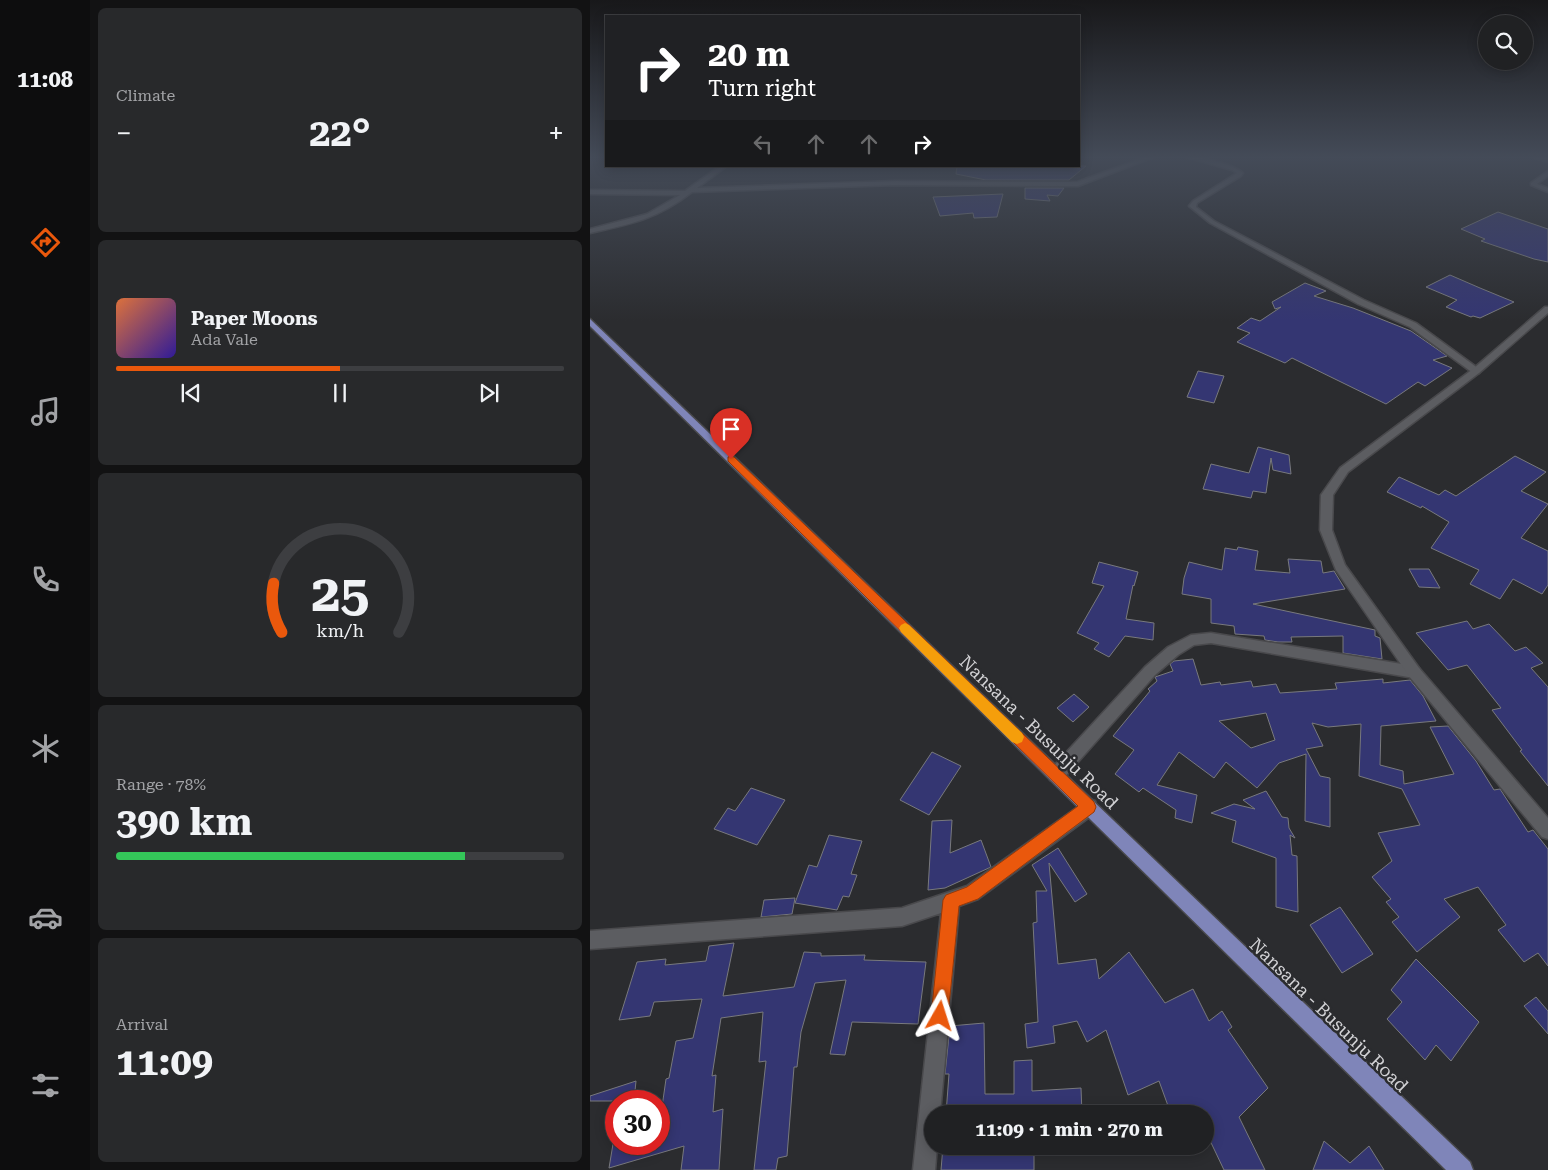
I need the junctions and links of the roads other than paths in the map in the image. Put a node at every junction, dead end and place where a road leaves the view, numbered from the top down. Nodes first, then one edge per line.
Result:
1 (658, 212) edge
2 (1198, 212) edge
3 (590, 231) edge
4 (1548, 309) edge
5 (590, 321) edge
6 (1476, 371) junction
7 (1414, 672) junction
8 (1056, 775) junction
9 (1089, 807) junction
10 (1548, 831) edge
11 (951, 900) junction
12 (590, 940) edge
13 (924, 1170) edge
14 (1462, 1170) edge

1 - 3 street
2 - 6 street
4 - 6 street
5 - 8 main road, Nansana - Busunju Road
6 - 7 street
7 - 8 street
7 - 10 street
8 - 9 main road, Nansana - Busunju Road
9 - 11 street
9 - 14 main road, Nansana - Busunju Road
11 - 12 street
11 - 13 street

